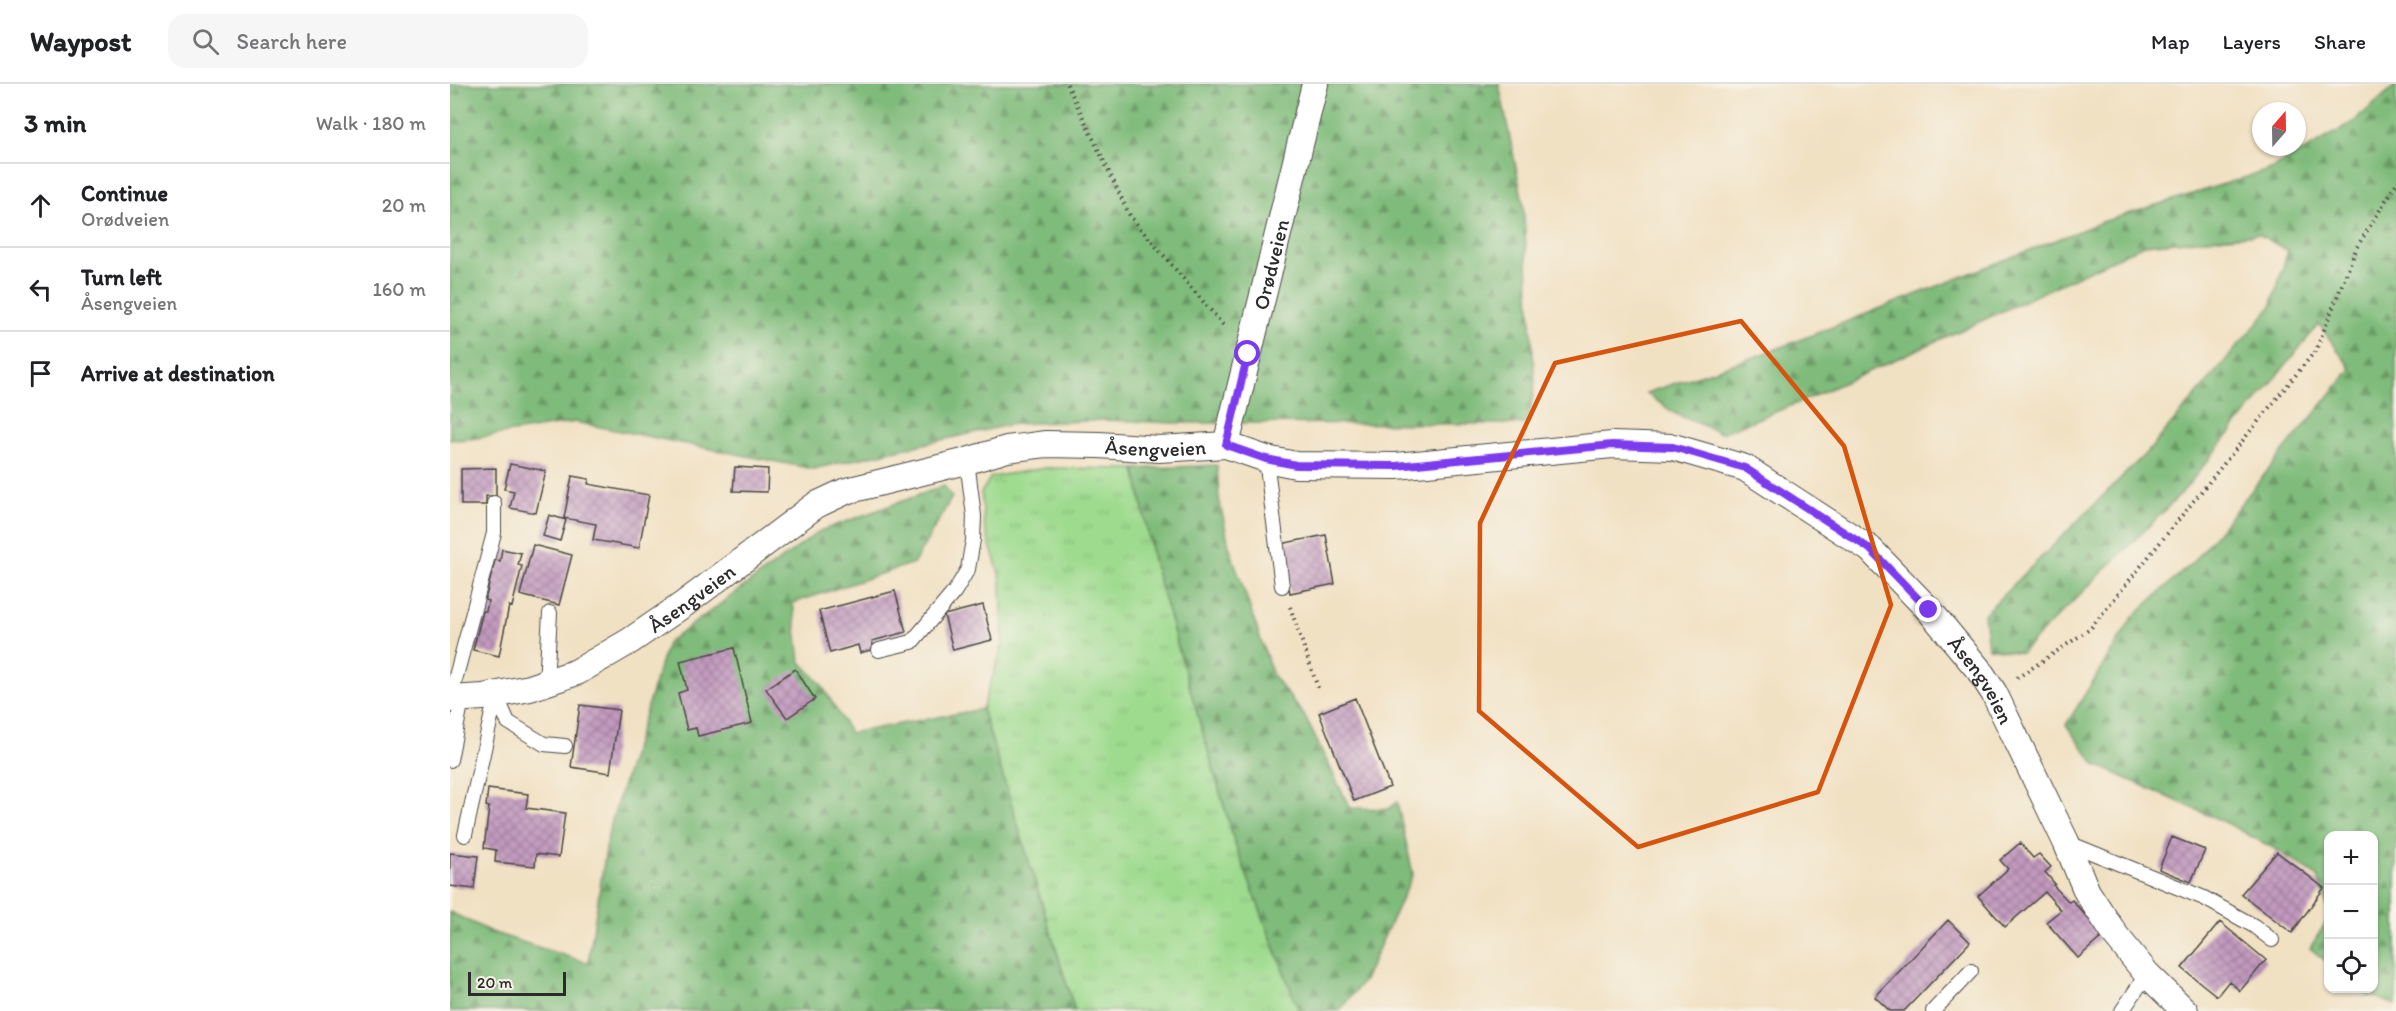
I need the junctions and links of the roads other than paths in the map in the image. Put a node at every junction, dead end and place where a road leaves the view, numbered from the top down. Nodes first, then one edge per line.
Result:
1 (1315, 84) edge
2 (1226, 445) junction
3 (1266, 459) junction
4 (967, 461) junction
5 (494, 503) dead end
6 (1282, 586) road end
7 (550, 613) dead end
8 (879, 650) dead end
9 (546, 682) junction
10 (496, 695) junction
11 (454, 699) edge
12 (565, 746) dead end
13 (450, 760) edge
14 (465, 835) dead end
15 (2066, 842) junction
16 (2272, 940) dead end
17 (1971, 971) dead end
18 (2147, 974) junction
19 (1939, 1009) edge
20 (2122, 1011) edge
21 (2185, 1011) edge

1 - 2 street, Orødveien
2 - 3 street, Åsengveien
2 - 4 street, Åsengveien
3 - 6 lane
3 - 15 street, Åsengveien
4 - 8 lane
4 - 9 street, Åsengveien
5 - 11 lane
7 - 9 lane
9 - 10 street, Åsengveien
10 - 11 street, Åsengveien
10 - 12 lane
10 - 14 lane
11 - 13 lane
15 - 16 lane
15 - 18 street, Åsengveien
17 - 19 lane
18 - 20 lane
18 - 21 street, Åsengveien

